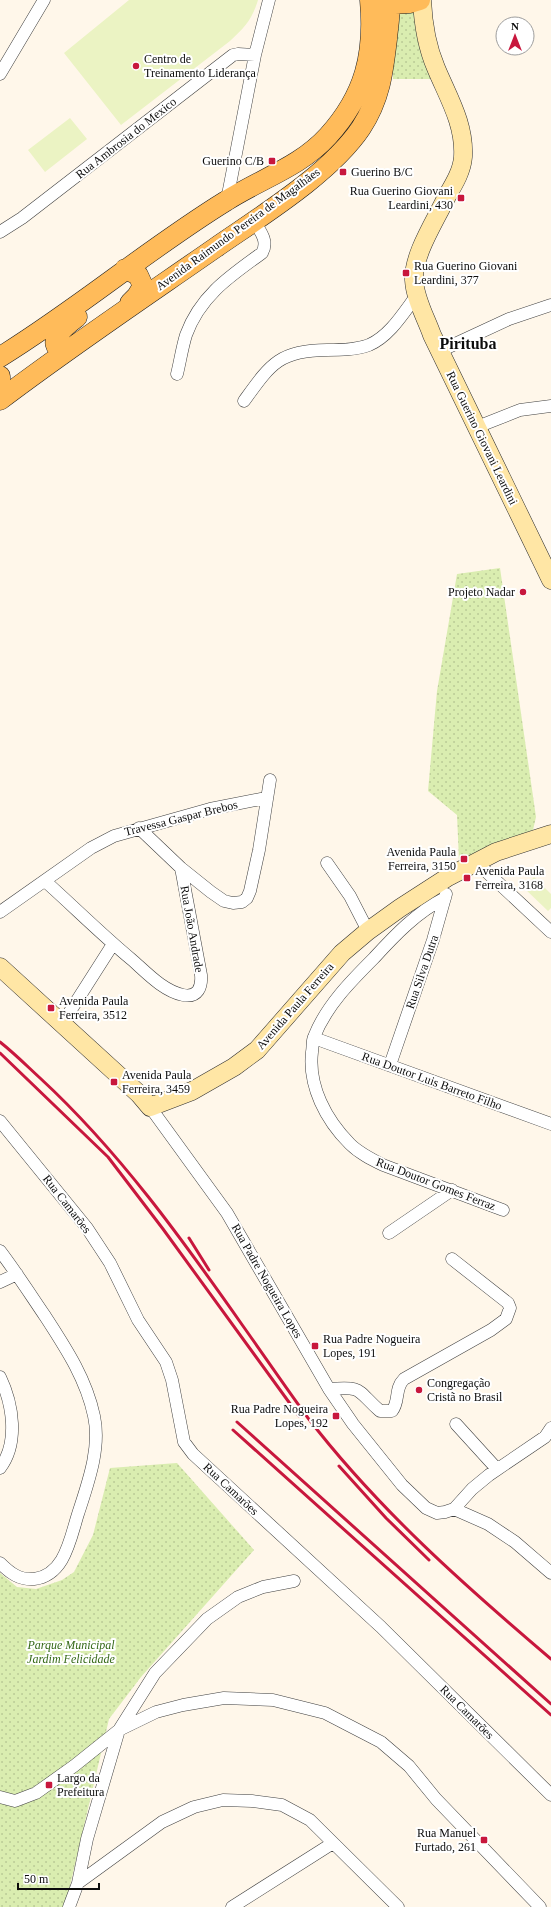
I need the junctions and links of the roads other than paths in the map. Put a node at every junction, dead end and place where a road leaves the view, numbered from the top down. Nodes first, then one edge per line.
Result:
1 (44, 0) edge
2 (269, 0) edge
3 (421, 0) edge
4 (378, 3) edge
5 (255, 55) junction
6 (0, 74) edge
7 (227, 200) junction
8 (254, 221) junction
9 (0, 232) edge
10 (125, 269) junction
11 (105, 285) junction
12 (417, 295) junction
13 (551, 305) edge
14 (112, 319) junction
15 (440, 350) junction
16 (64, 352) junction
17 (0, 357) edge
18 (177, 374) dead end
19 (0, 376) edge
20 (0, 389) edge
21 (0, 400) edge
22 (244, 401) dead end
23 (551, 406) edge
24 (477, 427) junction
25 (551, 580) edge
26 (270, 780) dead end
27 (266, 798) junction
28 (140, 828) junction
29 (551, 834) edge
30 (476, 862) junction
31 (327, 863) dead end
32 (181, 868) junction
33 (448, 877) junction
34 (46, 881) junction
35 (445, 898) junction
36 (0, 912) edge
37 (368, 931) junction
38 (551, 932) edge
39 (113, 944) junction
40 (0, 967) edge
41 (62, 1024) junction
42 (314, 1038) junction
43 (390, 1065) junction
44 (150, 1107) junction
45 (0, 1121) edge
46 (551, 1124) edge
47 (452, 1190) junction
48 (503, 1210) dead end
49 (389, 1233) dead end
50 (0, 1251) edge
51 (452, 1258) dead end
52 (17, 1274) junction
53 (0, 1282) edge
54 (0, 1377) edge
55 (329, 1389) junction
56 (456, 1424) dead end
57 (549, 1436) edge
58 (0, 1468) edge
59 (497, 1469) junction
60 (454, 1509) junction
61 (0, 1563) edge
62 (551, 1573) edge
63 (294, 1581) dead end
64 (119, 1730) junction
65 (551, 1795) edge
66 (0, 1797) edge
67 (333, 1843) junction
68 (78, 1882) junction
69 (69, 1907) edge
70 (232, 1907) edge
71 (398, 1907) edge
72 (540, 1907) edge

1 - 6 street
2 - 5 street
3 - 4 main road
3 - 12 main road, Rua Guerino Giovani Leardini
4 - 7 main road, Avenida Raimundo Pereira de Magalhães
4 - 8 main road, Avenida Raimundo Pereira de Magalhães
5 - 7 street
5 - 9 street, Rua Ambrosia do Mexico
7 - 10 main road, Avenida Raimundo Pereira de Magalhães
8 - 14 main road, Avenida Raimundo Pereira de Magalhães
8 - 18 street
10 - 11 main road, Avenida Raimundo Pereira de Magalhães
10 - 14 main road
11 - 16 main road
11 - 17 main road, Avenida Raimundo Pereira de Magalhães
12 - 15 main road, Rua Guerino Giovani Leardini
12 - 22 street
13 - 15 street
14 - 16 main road, Avenida Raimundo Pereira de Magalhães
15 - 24 main road, Rua Guerino Giovani Leardini
16 - 21 main road, Avenida Raimundo Pereira de Magalhães
19 - 20 main road
23 - 24 street
24 - 25 main road, Rua Guerino Giovani Leardini
26 - 27 street, Rua João Andrade
27 - 28 street, Travessa Gaspar Brebos
27 - 32 street, Rua João Andrade
28 - 32 street
28 - 34 street, Travessa Gaspar Brebos
29 - 30 main road, Avenida Paula Ferreira
30 - 33 main road, Avenida Paula Ferreira
30 - 38 street
31 - 37 street
32 - 39 street, Rua João Andrade
33 - 35 street, Rua Silva Dutra
33 - 37 main road, Avenida Paula Ferreira
34 - 36 street, Travessa Gaspar Brebos
34 - 39 street
35 - 42 street, Rua Doutor Gomes Ferraz
35 - 43 street, Rua Silva Dutra
37 - 44 main road, Avenida Paula Ferreira
39 - 41 street
40 - 41 main road
41 - 44 main road
42 - 43 street, Rua Doutor Luis Barreto Filho
42 - 47 street, Rua Doutor Gomes Ferraz
43 - 46 street, Rua Doutor Luis Barreto Filho
44 - 55 street, Rua Padre Nogueira Lopes
45 - 65 street, Rua Camarões
47 - 48 street, Rua Doutor Gomes Ferraz
47 - 49 street
50 - 52 street
51 - 55 street
52 - 53 street
52 - 61 street
54 - 58 street
55 - 60 street, Rua Padre Nogueira Lopes
56 - 59 street
57 - 59 street
59 - 60 street
60 - 62 street
63 - 64 street
64 - 66 street
64 - 68 street
64 - 72 street
67 - 68 street
67 - 70 street
67 - 71 street
68 - 69 street

